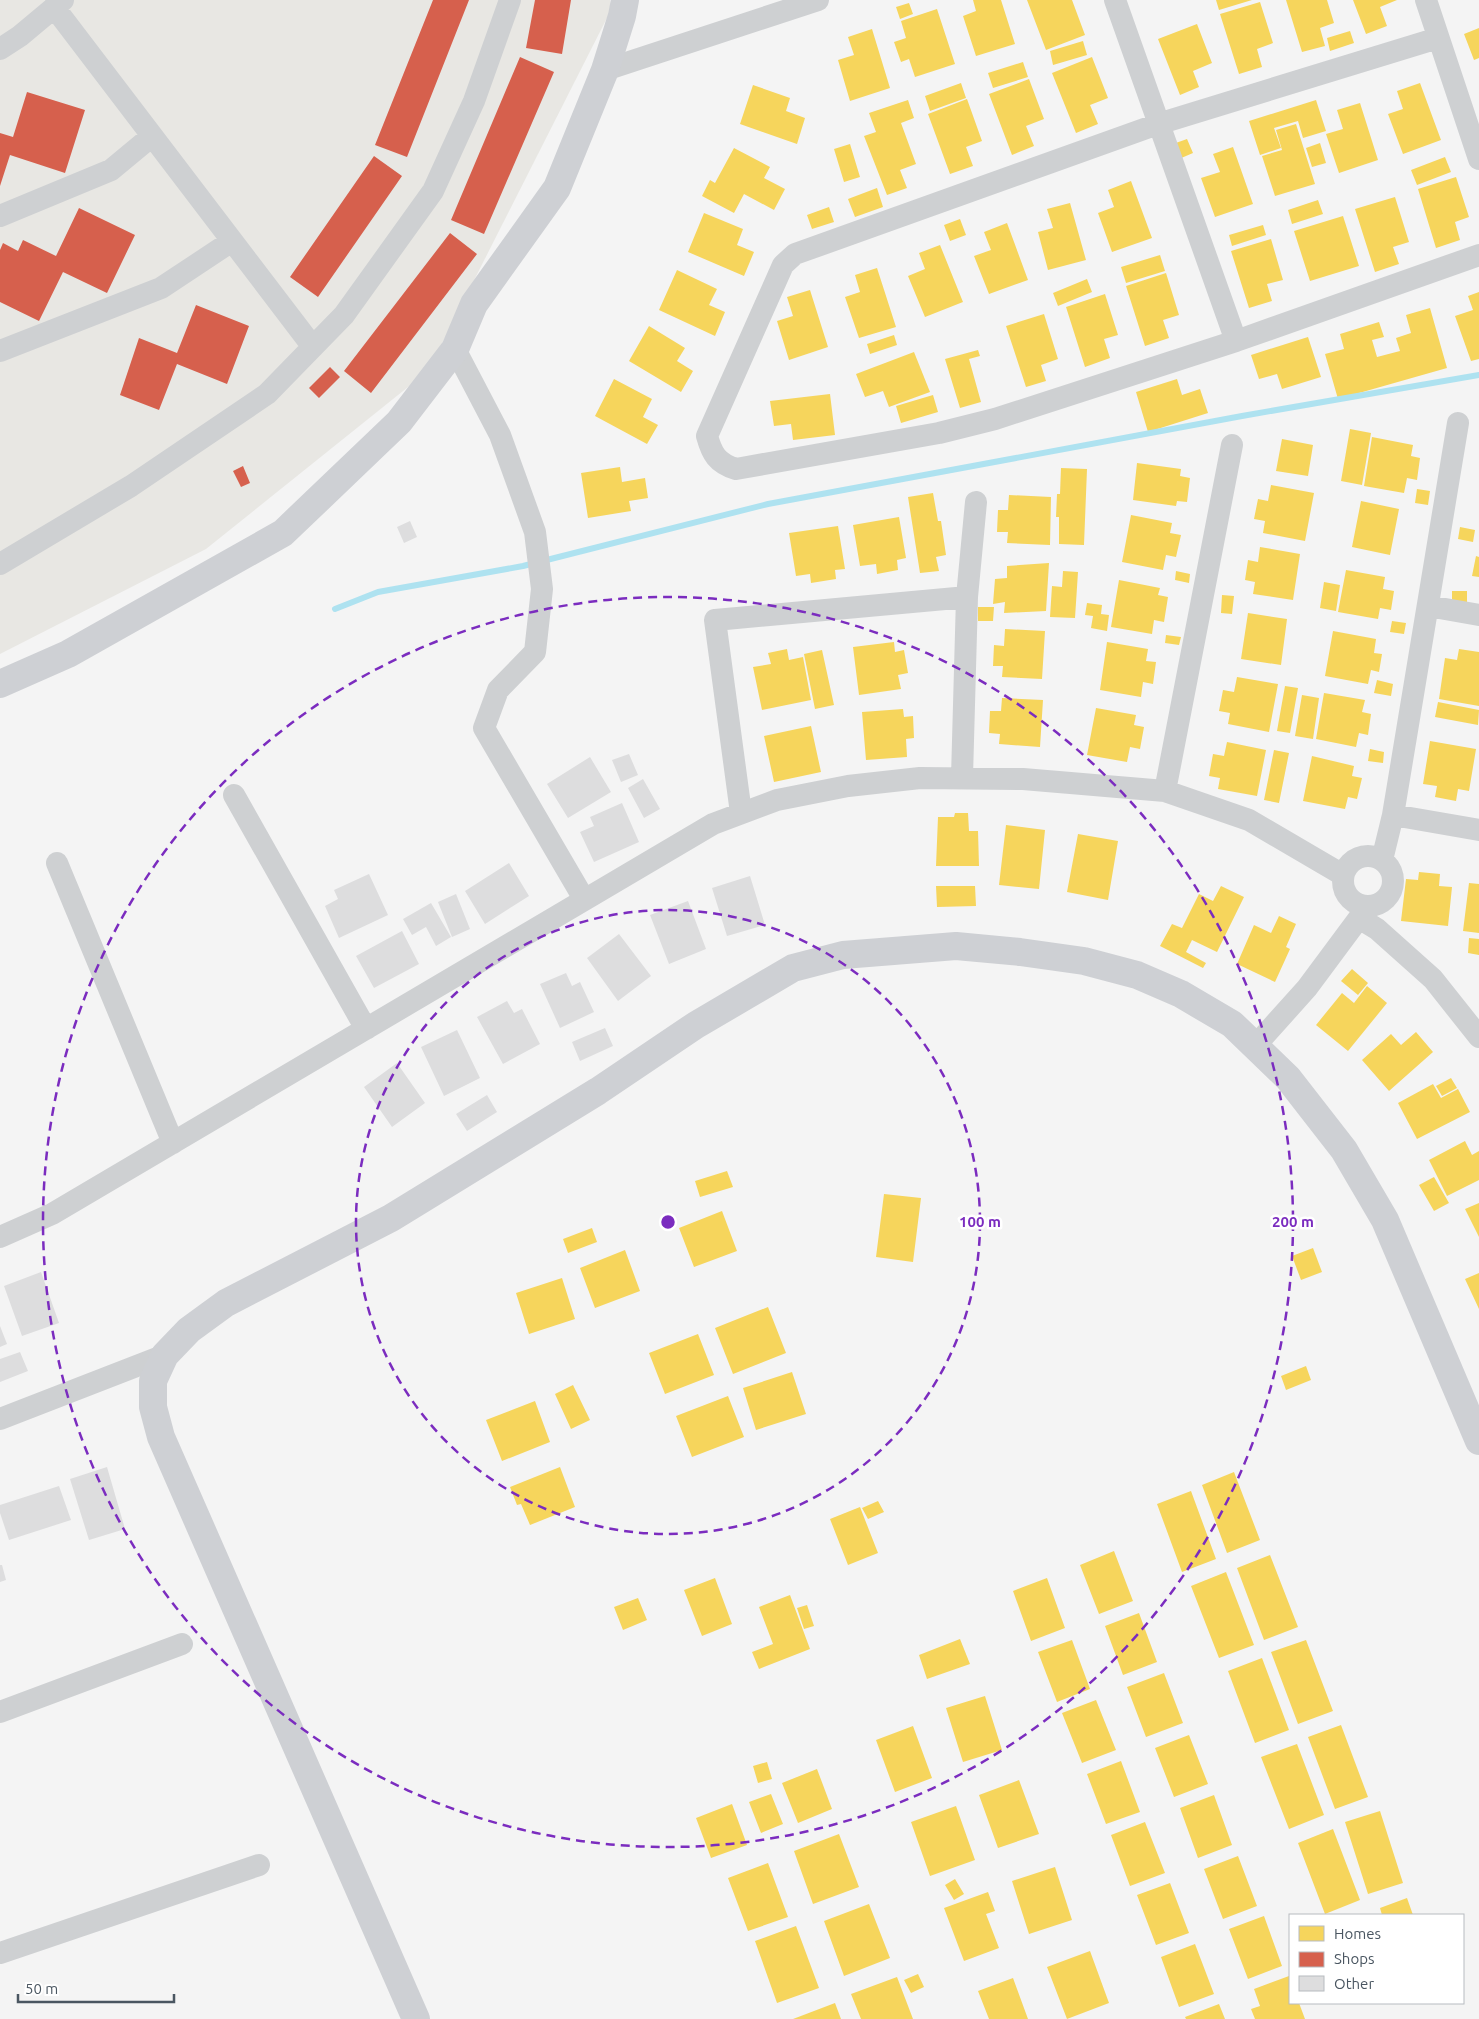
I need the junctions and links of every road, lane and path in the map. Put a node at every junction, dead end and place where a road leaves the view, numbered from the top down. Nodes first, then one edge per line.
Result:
1 (510, 0) edge
2 (625, 0) edge
3 (818, 0) edge
4 (1115, 0) edge
5 (1426, 0) edge
6 (58, 4) edge
7 (1438, 38) junction
8 (0, 49) edge
9 (605, 70) junction
10 (1158, 124) junction
11 (152, 136) junction
12 (1479, 159) edge
13 (0, 216) edge
14 (232, 241) junction
15 (1479, 255) edge
16 (1236, 341) junction
17 (313, 347) junction
18 (455, 349) junction
19 (0, 351) edge
20 (1458, 424) dead end
21 (1232, 445) dead end
22 (976, 502) dead end
23 (0, 564) edge
24 (967, 597) junction
25 (1428, 606) junction
26 (1479, 615) edge
27 (0, 684) edge
28 (962, 777) junction
29 (1165, 791) junction
30 (234, 796) dead end
31 (741, 813) junction
32 (1393, 814) junction
33 (1479, 830) edge
34 (1382, 860) junction
35 (57, 863) dead end
36 (1343, 875) junction
37 (584, 899) junction
38 (1362, 912) junction
39 (366, 1029) junction
40 (1479, 1037) edge
41 (1255, 1046) junction
42 (173, 1143) junction
43 (0, 1237) edge
44 (165, 1355) junction
45 (0, 1419) edge
46 (1479, 1440) edge
47 (182, 1644) dead end
48 (0, 1712) edge
49 (259, 1865) dead end
50 (0, 1953) edge
51 (416, 2019) edge

1 - 17 street
2 - 9 street
3 - 9 street
4 - 10 street
5 - 7 street
6 - 8 street
6 - 11 street
7 - 10 street
7 - 12 street
9 - 18 street
10 - 16 street
10 - 16 street
11 - 13 street
11 - 14 street
14 - 17 street
14 - 19 street
15 - 16 street
17 - 23 street
18 - 27 street
18 - 37 street
20 - 25 street
21 - 29 street
22 - 24 street
24 - 28 street
24 - 31 street
25 - 26 street
25 - 32 street
28 - 29 street
28 - 31 street
29 - 36 street
30 - 39 street
31 - 37 street
32 - 33 street
32 - 34 street
34 - 36 street
34 - 38 street
35 - 42 street
36 - 38 street
37 - 39 street
38 - 40 street
38 - 41 street
39 - 42 street
41 - 44 street
41 - 46 street
42 - 43 street
44 - 45 street
44 - 51 street
47 - 48 street
49 - 50 street

